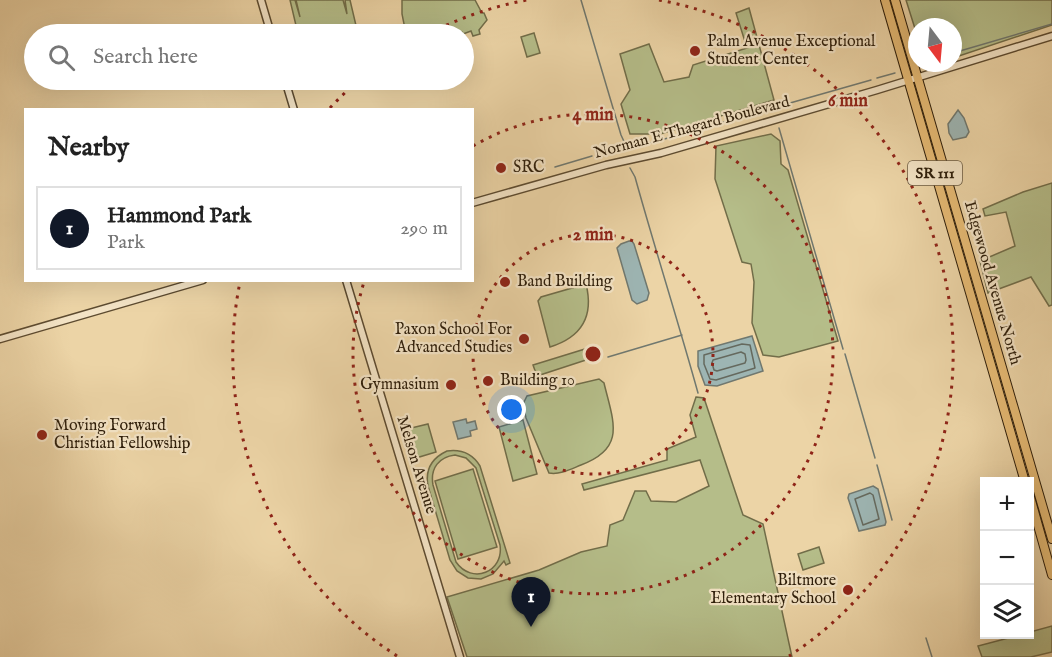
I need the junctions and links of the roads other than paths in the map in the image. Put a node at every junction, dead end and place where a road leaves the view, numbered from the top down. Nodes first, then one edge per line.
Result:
1 (261, 0) edge
2 (885, 0) edge
3 (895, 0) edge
4 (268, 24) edge
5 (1052, 36) edge
6 (918, 78) junction
7 (908, 81) junction
8 (288, 90) edge
9 (293, 108) edge
10 (474, 202) edge
11 (196, 282) edge
12 (347, 282) edge
13 (0, 339) edge
14 (1024, 477) edge
15 (1034, 514) edge
16 (1052, 539) edge
17 (1052, 575) edge
18 (460, 657) edge

1 - 4 street
2 - 7 main road, Edgewood Avenue North / SR 111
3 - 6 main road, Edgewood Avenue North / SR 111
5 - 6 street, Norman E Thagard Boulevard
6 - 7 street, Norman E Thagard Boulevard
6 - 16 main road, Edgewood Avenue North / SR 111
7 - 10 street, Norman E Thagard Boulevard
7 - 14 main road, Edgewood Avenue North / SR 111
8 - 9 street
11 - 13 street
12 - 18 street, Melson Avenue
15 - 17 main road

